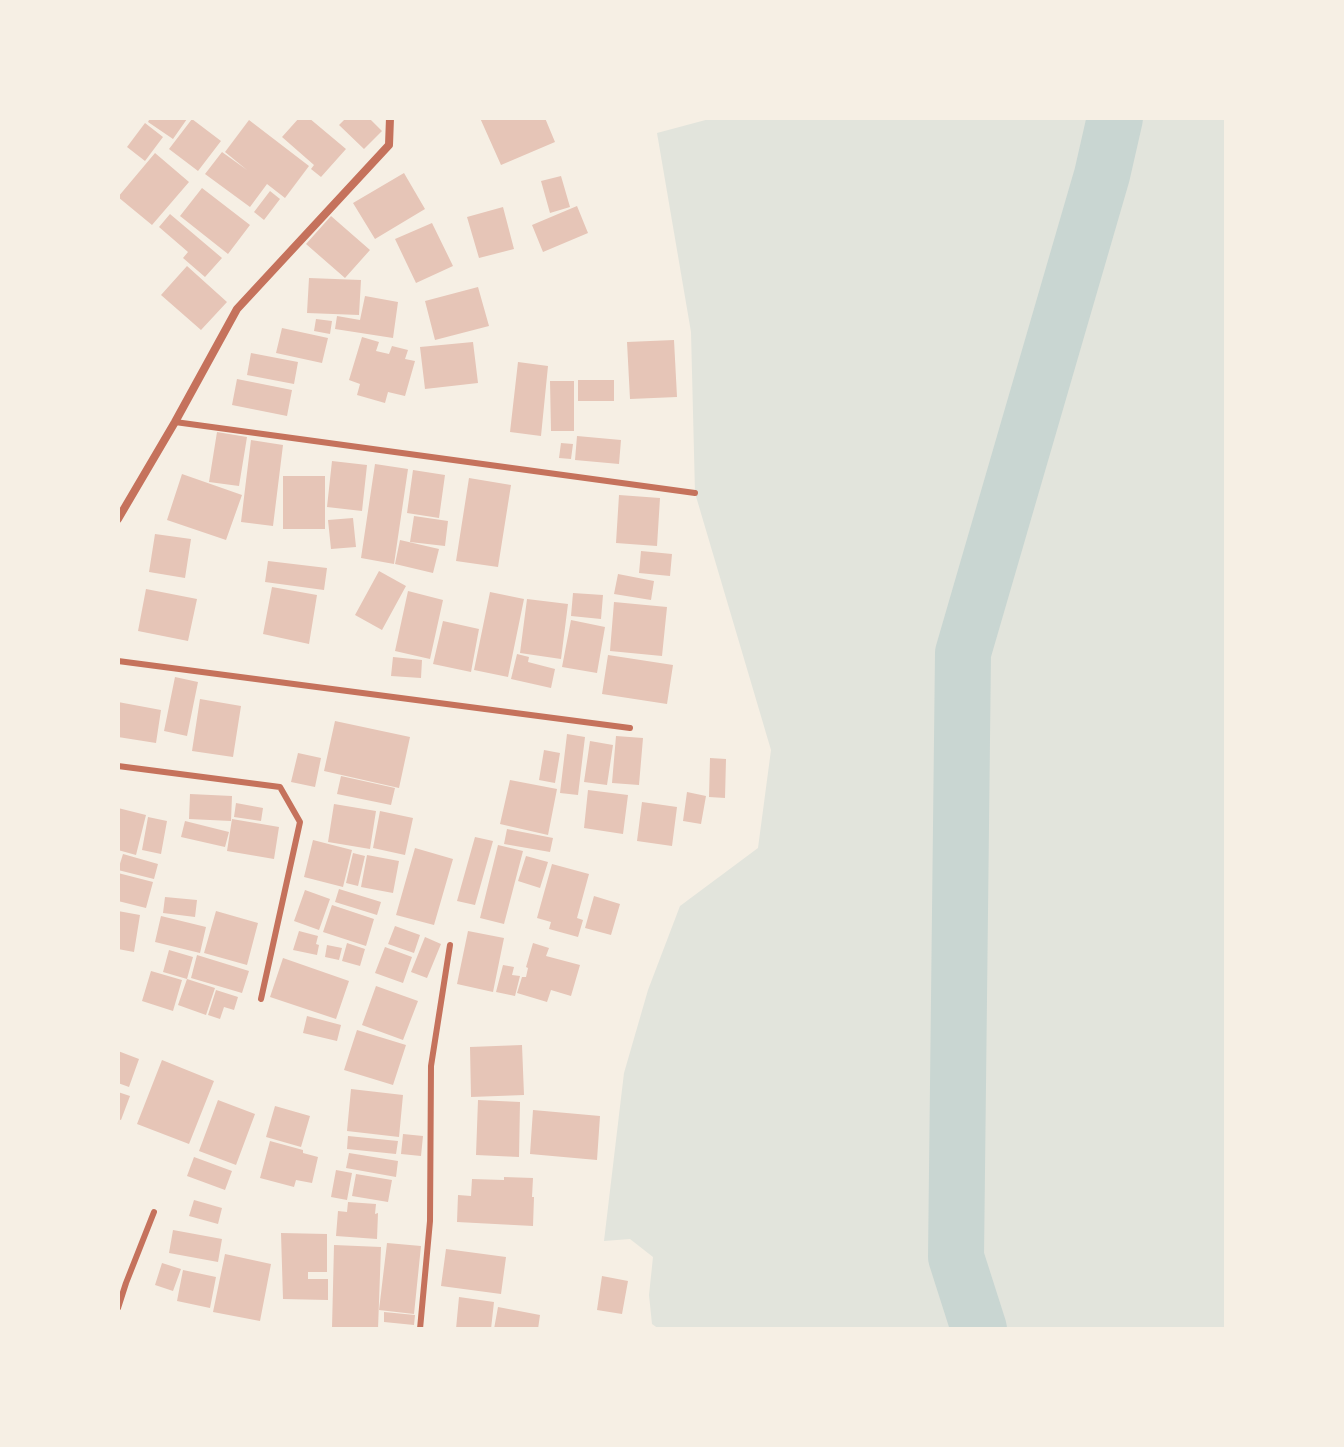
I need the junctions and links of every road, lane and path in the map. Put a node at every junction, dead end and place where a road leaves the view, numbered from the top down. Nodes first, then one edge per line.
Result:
1 (390, 118) edge
2 (175, 422) junction
3 (695, 493) dead end
4 (118, 519) edge
5 (118, 661) edge
6 (630, 728) dead end
7 (118, 766) edge
8 (450, 945) dead end
9 (261, 999) dead end
10 (154, 1212) dead end
11 (118, 1308) edge
12 (420, 1329) edge

1 - 2 street
2 - 3 lane
2 - 4 street
5 - 6 lane
7 - 9 lane
8 - 12 lane
10 - 11 lane

